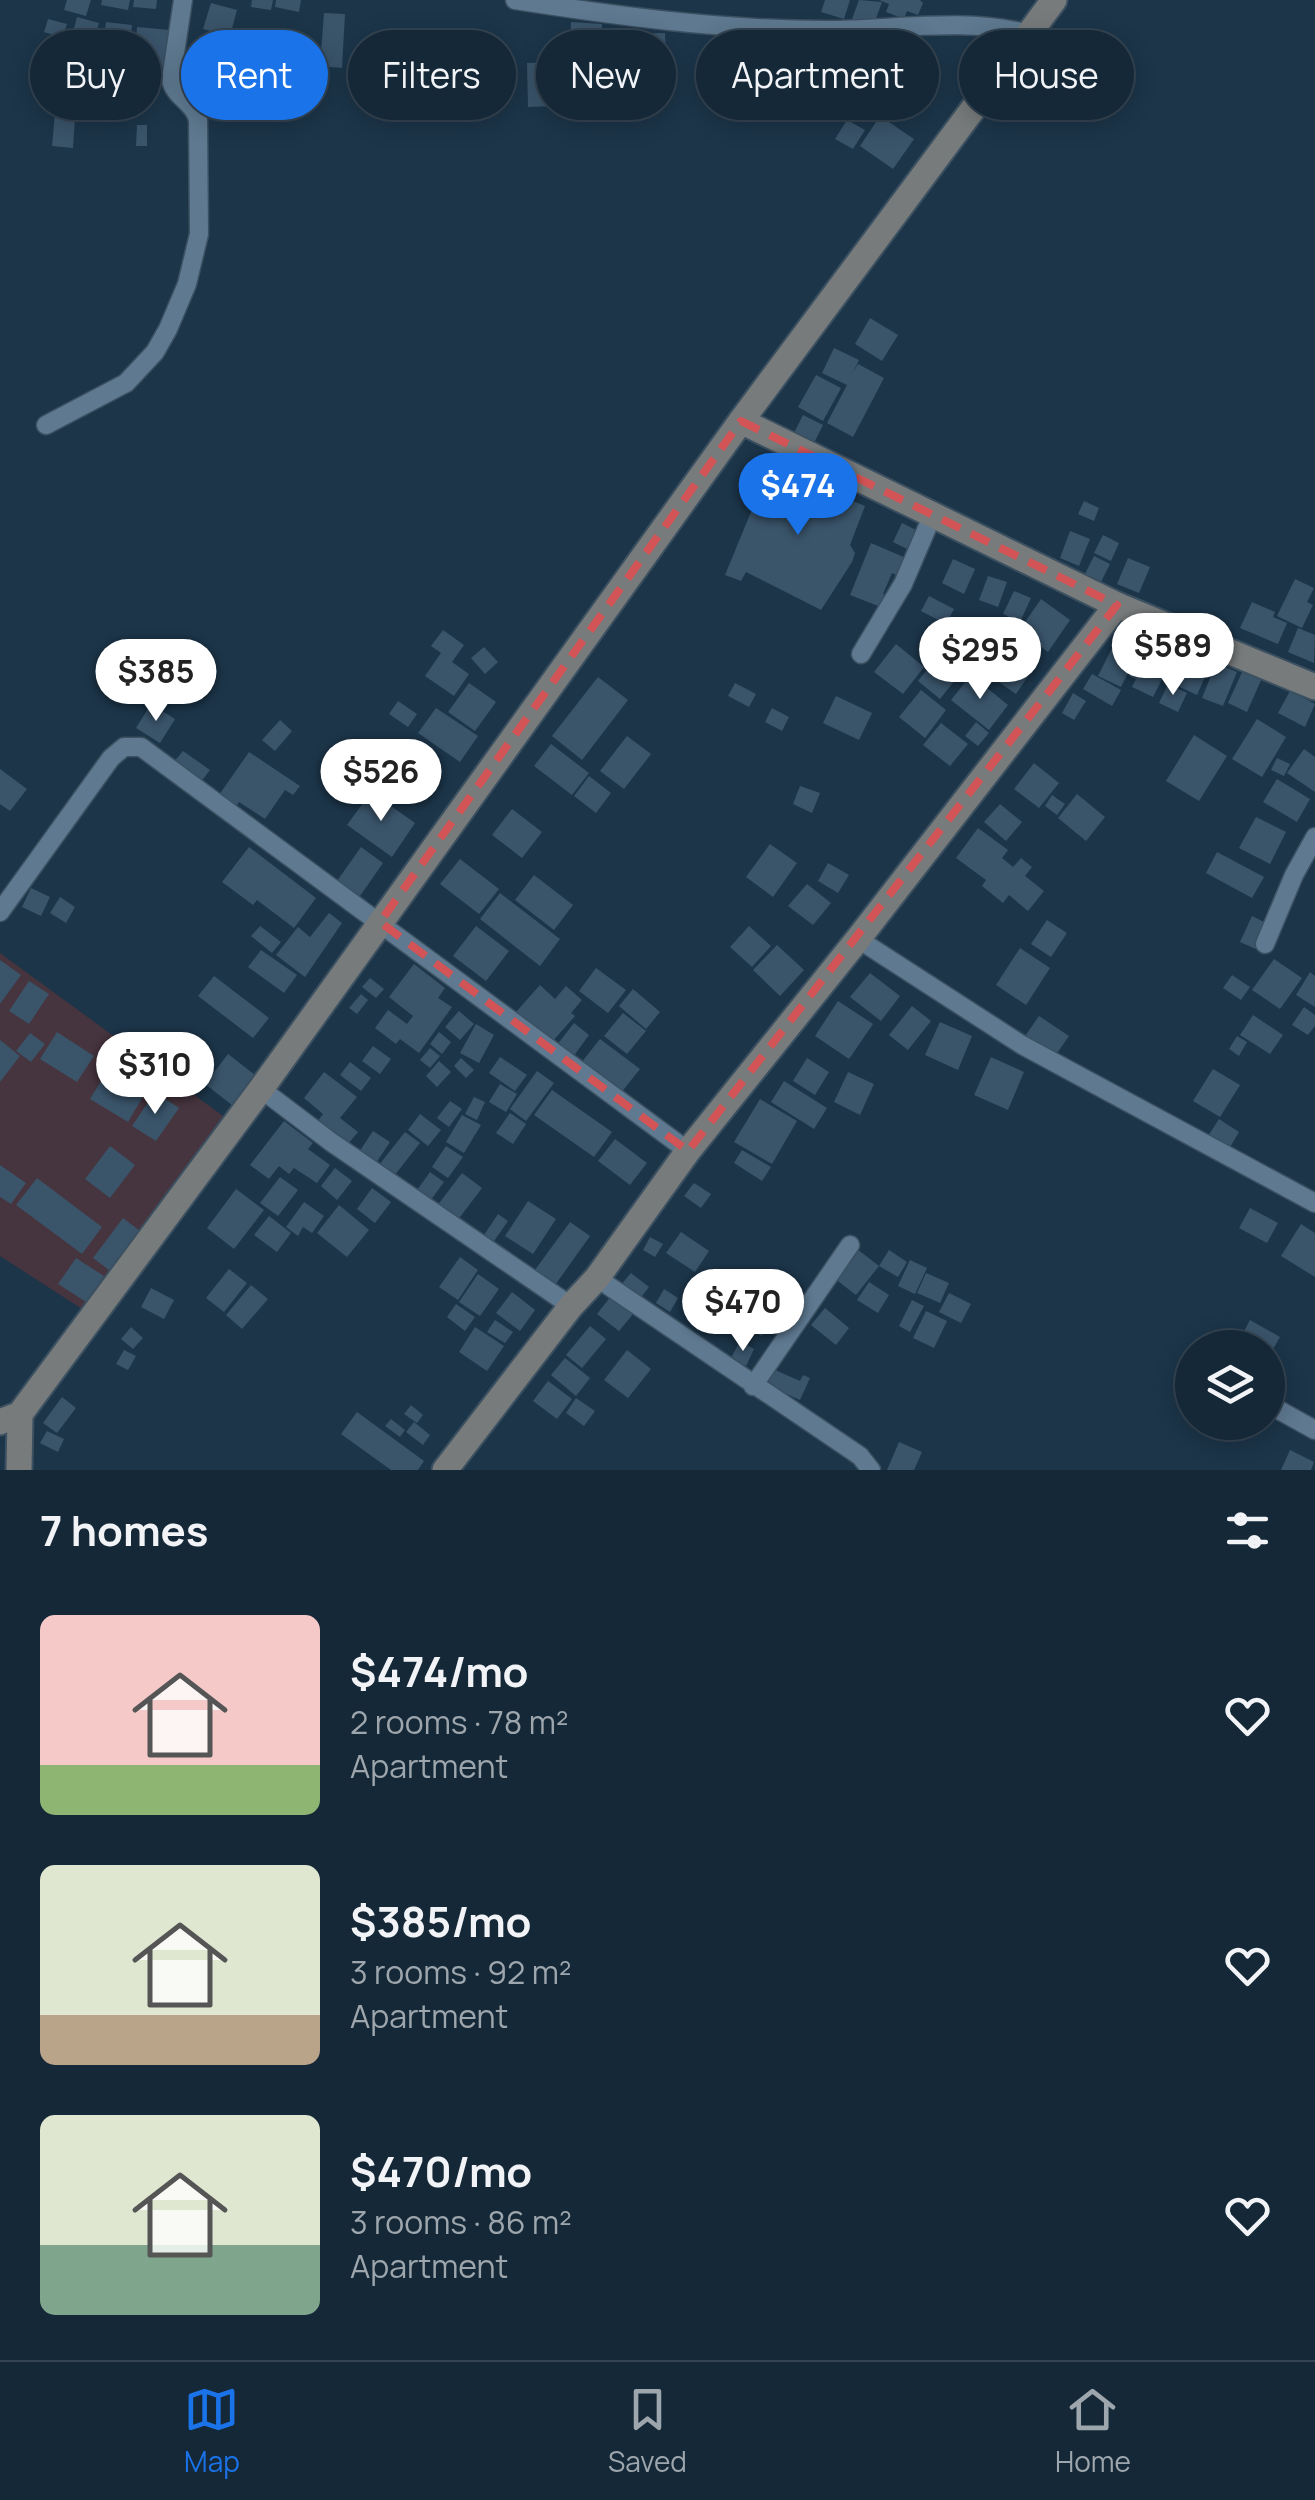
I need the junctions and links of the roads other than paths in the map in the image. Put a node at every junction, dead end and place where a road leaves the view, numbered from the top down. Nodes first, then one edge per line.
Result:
1 (183, 0) edge
2 (515, 0) edge
3 (663, 0) edge
4 (1054, 0) edge
5 (660, 20) junction
6 (1014, 30) edge
7 (1033, 30) edge
8 (966, 120) edge
9 (741, 422) junction
10 (46, 425) dead end
11 (933, 514) junction
12 (1117, 605) junction
13 (862, 654) dead end
14 (1315, 687) edge
15 (1315, 836) edge
16 (0, 912) edge
17 (380, 922) junction
18 (858, 939) junction
19 (1266, 944) dead end
20 (261, 1090) junction
21 (688, 1151) junction
22 (1315, 1203) edge
23 (850, 1245) dead end
24 (596, 1278) junction
25 (570, 1306) junction
26 (753, 1386) junction
27 (1285, 1413) edge
28 (10, 1418) edge
29 (1315, 1430) edge
30 (19, 1470) edge
31 (445, 1470) edge
32 (872, 1470) edge

1 - 10 street
2 - 5 street
3 - 5 street
4 - 7 street
5 - 6 street
8 - 9 street
9 - 11 street
9 - 17 street
11 - 12 street
11 - 13 street
12 - 14 street
12 - 18 street
15 - 19 street
16 - 17 street
17 - 20 street
17 - 21 street
18 - 21 street
18 - 22 street
20 - 25 street
20 - 28 street
21 - 24 street
23 - 26 street
24 - 25 street
24 - 26 street
25 - 31 street
26 - 32 street
27 - 29 street
28 - 30 street

